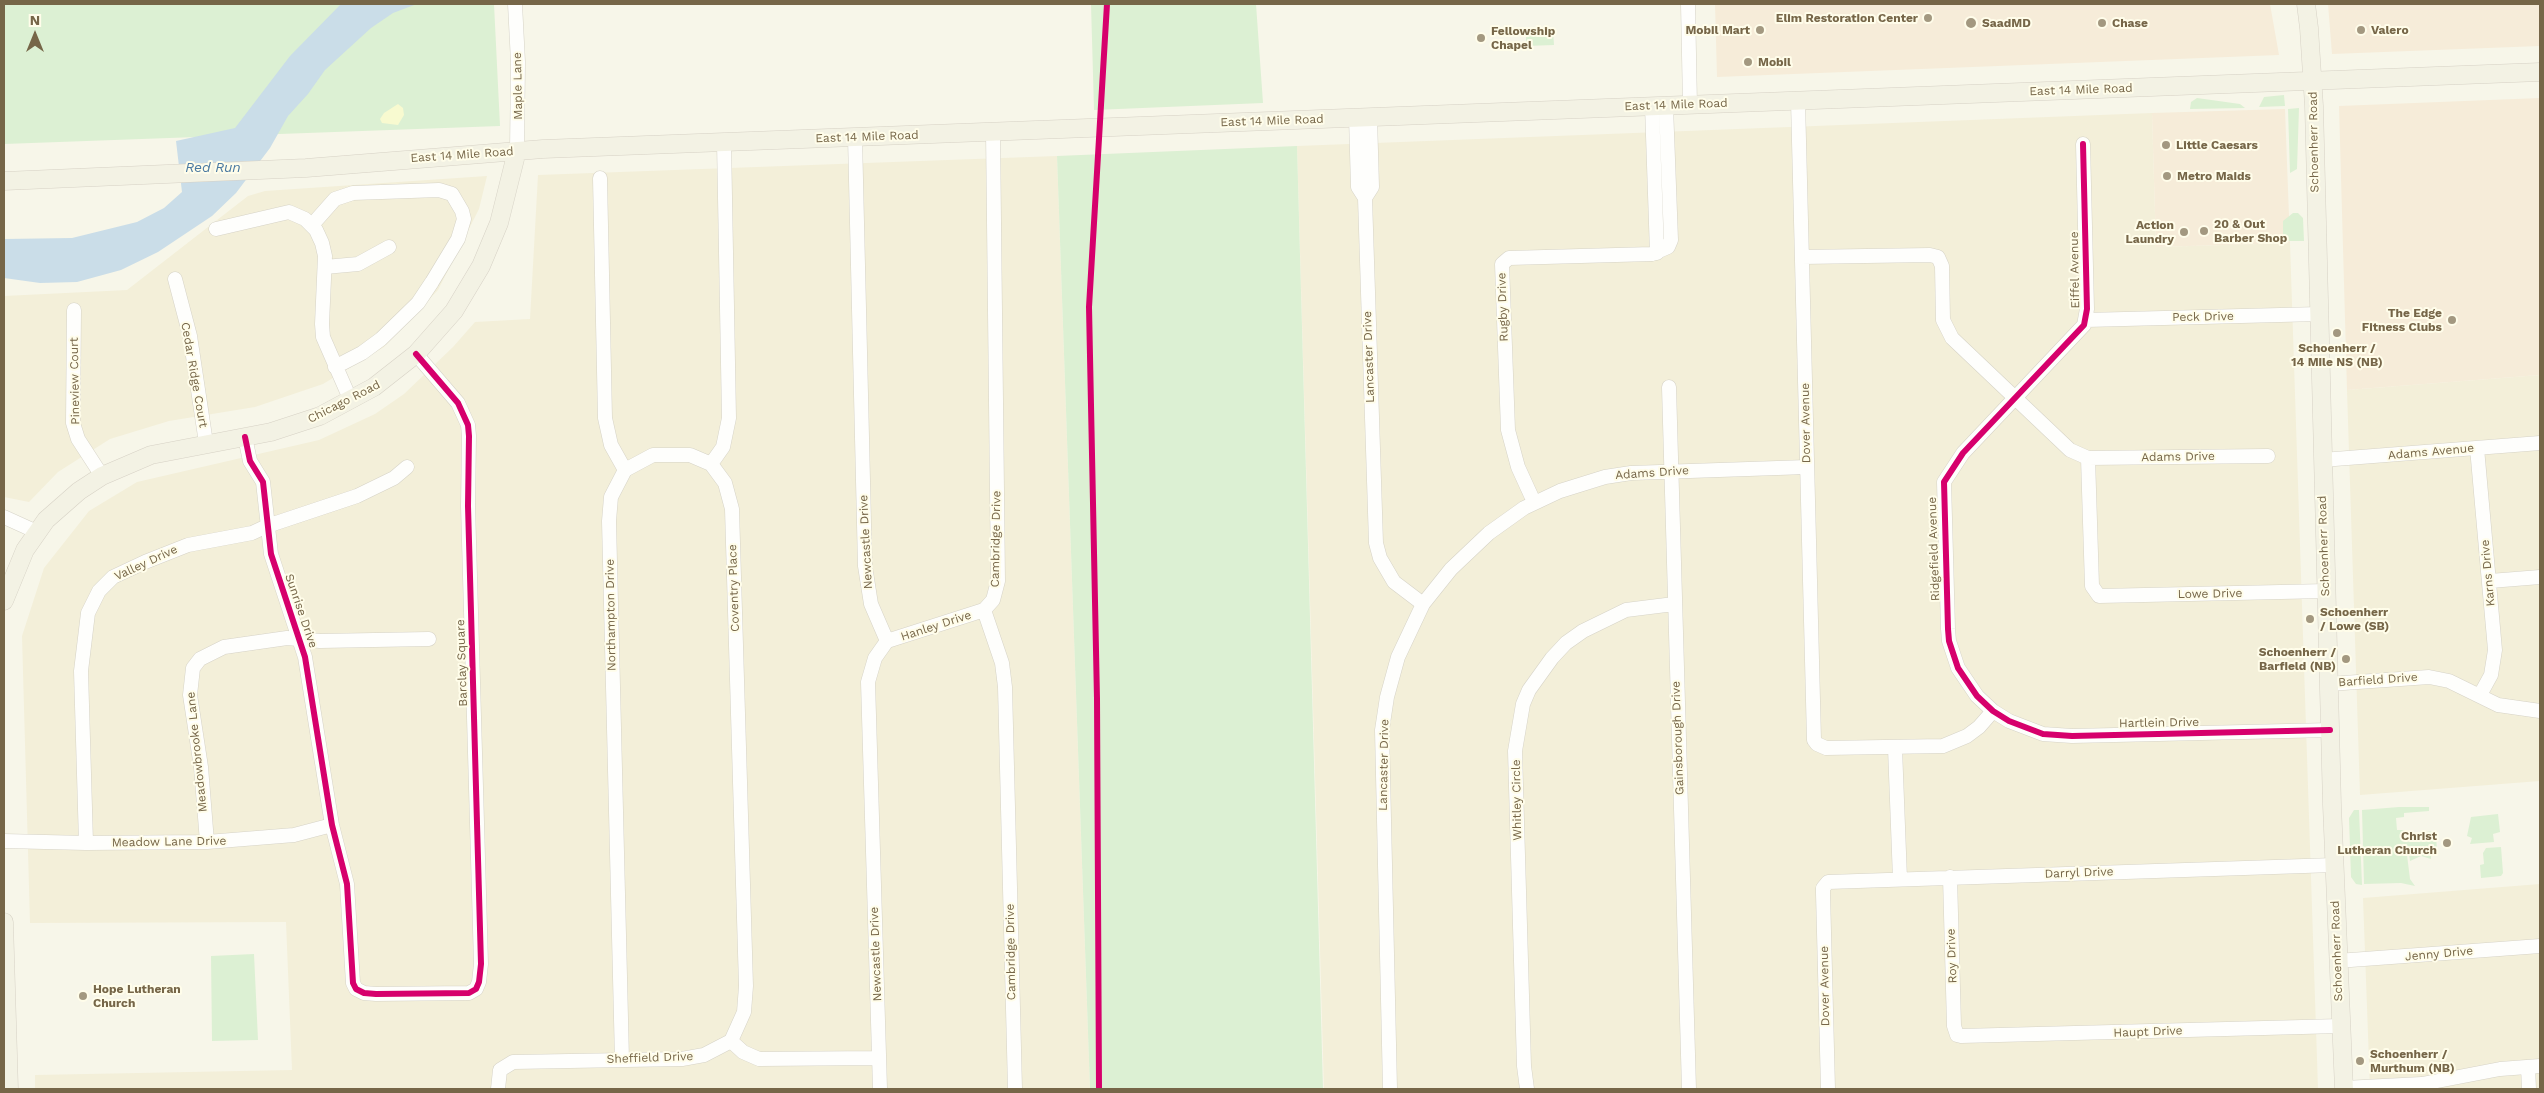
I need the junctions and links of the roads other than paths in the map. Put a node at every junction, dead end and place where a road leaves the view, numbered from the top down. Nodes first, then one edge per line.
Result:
1 (515, 4) edge
2 (1688, 4) edge
3 (2306, 4) edge
4 (2540, 72) edge
5 (2313, 81) junction
6 (1798, 101) junction
7 (1690, 105) junction
8 (1659, 106) junction
9 (1363, 117) junction
10 (993, 132) junction
11 (855, 137) junction
12 (724, 142) junction
13 (2083, 144) dead end
14 (517, 151) junction
15 (600, 178) dead end
16 (4, 181) edge
17 (312, 225) junction
18 (216, 229) dead end
19 (389, 247) dead end
20 (1802, 258) junction
21 (325, 267) junction
22 (175, 279) dead end
23 (74, 310) dead end
24 (2319, 314) junction
25 (2086, 320) junction
26 (416, 354) junction
27 (335, 367) junction
28 (1669, 388) dead end
29 (2015, 398) junction
30 (351, 401) junction
31 (245, 437) junction
32 (206, 443) junction
33 (2540, 443) edge
34 (2477, 448) junction
35 (2268, 456) dead end
36 (2088, 458) junction
37 (2322, 460) junction
38 (711, 464) junction
39 (407, 467) dead end
40 (1807, 467) junction
41 (625, 470) junction
42 (1671, 470) junction
43 (102, 476) junction
44 (1534, 502) junction
45 (4, 517) edge
46 (267, 526) junction
47 (37, 532) junction
48 (2540, 577) edge
49 (2490, 581) junction
50 (2326, 591) junction
51 (4, 601) edge
52 (1424, 604) junction
53 (1674, 604) junction
54 (984, 610) junction
55 (429, 639) dead end
56 (301, 640) junction
57 (887, 641) junction
58 (2329, 684) junction
59 (2480, 695) junction
60 (1993, 711) junction
61 (2540, 712) edge
62 (2330, 730) junction
63 (1895, 748) junction
64 (332, 826) junction
65 (4, 841) edge
66 (207, 842) junction
67 (86, 843) junction
68 (2334, 865) junction
69 (1950, 877) junction
70 (1900, 879) junction
71 (1825, 884) joint
72 (4, 922) edge
73 (2540, 946) edge
74 (2338, 961) junction
75 (476, 989) joint
76 (2340, 1026) junction
77 (1958, 1035) joint
78 (731, 1041) junction
79 (879, 1058) junction
80 (622, 1060) junction
81 (2534, 1066) edge
82 (2344, 1088) edge
83 (9, 1089) edge
84 (498, 1089) edge
85 (880, 1089) edge
86 (1015, 1089) edge
87 (1390, 1089) edge
88 (1528, 1089) edge
89 (1689, 1089) edge
90 (1828, 1089) edge
91 (2530, 1089) edge

1 - 14 street, Maple Lane
2 - 7 street
3 - 5 main road, Schoenherr Road
4 - 5 main road, East 14 Mile Road
5 - 6 main road, East 14 Mile Road
5 - 24 main road, Schoenherr Road
6 - 7 main road, East 14 Mile Road
6 - 20 street, Dover Avenue
7 - 8 main road, East 14 Mile Road
8 - 9 main road, East 14 Mile Road
8 - 44 street, Rugby Drive
9 - 10 main road, East 14 Mile Road
9 - 52 street, Lancaster Drive
10 - 11 main road, East 14 Mile Road
10 - 54 street, Cambridge Drive
11 - 12 main road, East 14 Mile Road
11 - 57 street, Newcastle Drive
12 - 14 main road, East 14 Mile Road
12 - 38 street
13 - 25 street, Eiffel Avenue
14 - 16 main road, East 14 Mile Road
14 - 26 main road, Chicago Road
15 - 41 street
17 - 18 street
17 - 21 street
17 - 27 street
19 - 21 street
20 - 29 street
20 - 40 street, Dover Avenue
21 - 27 street
22 - 32 street, Cedar Ridge Court
23 - 43 street, Pineview Court
24 - 25 street, Peck Drive
24 - 37 main road, Schoenherr Road
25 - 29 street, Eiffel Avenue
26 - 30 main road, Chicago Road
26 - 75 street, Barclay Square
27 - 30 street
28 - 42 street, Gainsborough Drive
29 - 36 street
29 - 60 street, Ridgefield Avenue
30 - 31 main road, Chicago Road
31 - 32 main road, Chicago Road
31 - 46 street, Sunrise Drive
32 - 43 main road, Chicago Road
33 - 34 street, Adams Avenue
34 - 37 street, Adams Avenue
34 - 49 street, Karns Drive
35 - 36 street, Adams Drive
36 - 50 street, Lowe Drive
37 - 50 main road, Schoenherr Road
38 - 41 street
38 - 78 street, Coventry Place
39 - 46 street, Valley Drive
40 - 42 street, Adams Drive
40 - 63 street, Dover Avenue
41 - 80 street, Northampton Drive
42 - 44 street, Adams Drive
42 - 53 street, Gainsborough Drive
43 - 47 main road, Chicago Road
44 - 52 street, Adams Drive
45 - 47 street
46 - 56 street, Sunrise Drive
46 - 67 street, Valley Drive
47 - 51 main road, Chicago Road
48 - 49 street
49 - 59 street, Karns Drive
50 - 58 main road, Schoenherr Road
52 - 87 street, Lancaster Drive
53 - 88 street, Whitley Circle
53 - 89 street, Gainsborough Drive
54 - 57 street, Hanley Drive
54 - 86 street, Cambridge Drive
55 - 56 street, Meadowbrooke Lane
56 - 64 street, Sunrise Drive
56 - 66 street, Meadowbrooke Lane
57 - 79 street, Newcastle Drive
58 - 59 street, Barfield Drive
58 - 62 main road, Schoenherr Road
59 - 61 street, Barfield Drive
60 - 62 street, Hartlein Drive
60 - 63 street
62 - 68 main road, Schoenherr Road
63 - 70 street
64 - 66 street, Meadow Lane Drive
64 - 75 street, Sunrise Drive
65 - 67 street, Meadow Lane Drive
66 - 67 street, Meadow Lane Drive
68 - 69 street, Darryl Drive
68 - 74 main road, Schoenherr Road
69 - 70 street, Darryl Drive
69 - 77 street, Roy Drive
70 - 71 street, Darryl Drive
71 - 90 street, Dover Avenue
72 - 83 main road
73 - 74 street, Jenny Drive
74 - 76 main road, Schoenherr Road
76 - 77 street, Haupt Drive
76 - 82 main road, Schoenherr Road
78 - 79 street
78 - 80 street, Sheffield Drive
79 - 85 street, Newcastle Drive
80 - 84 street, Sheffield Drive
81 - 82 street
81 - 91 street

